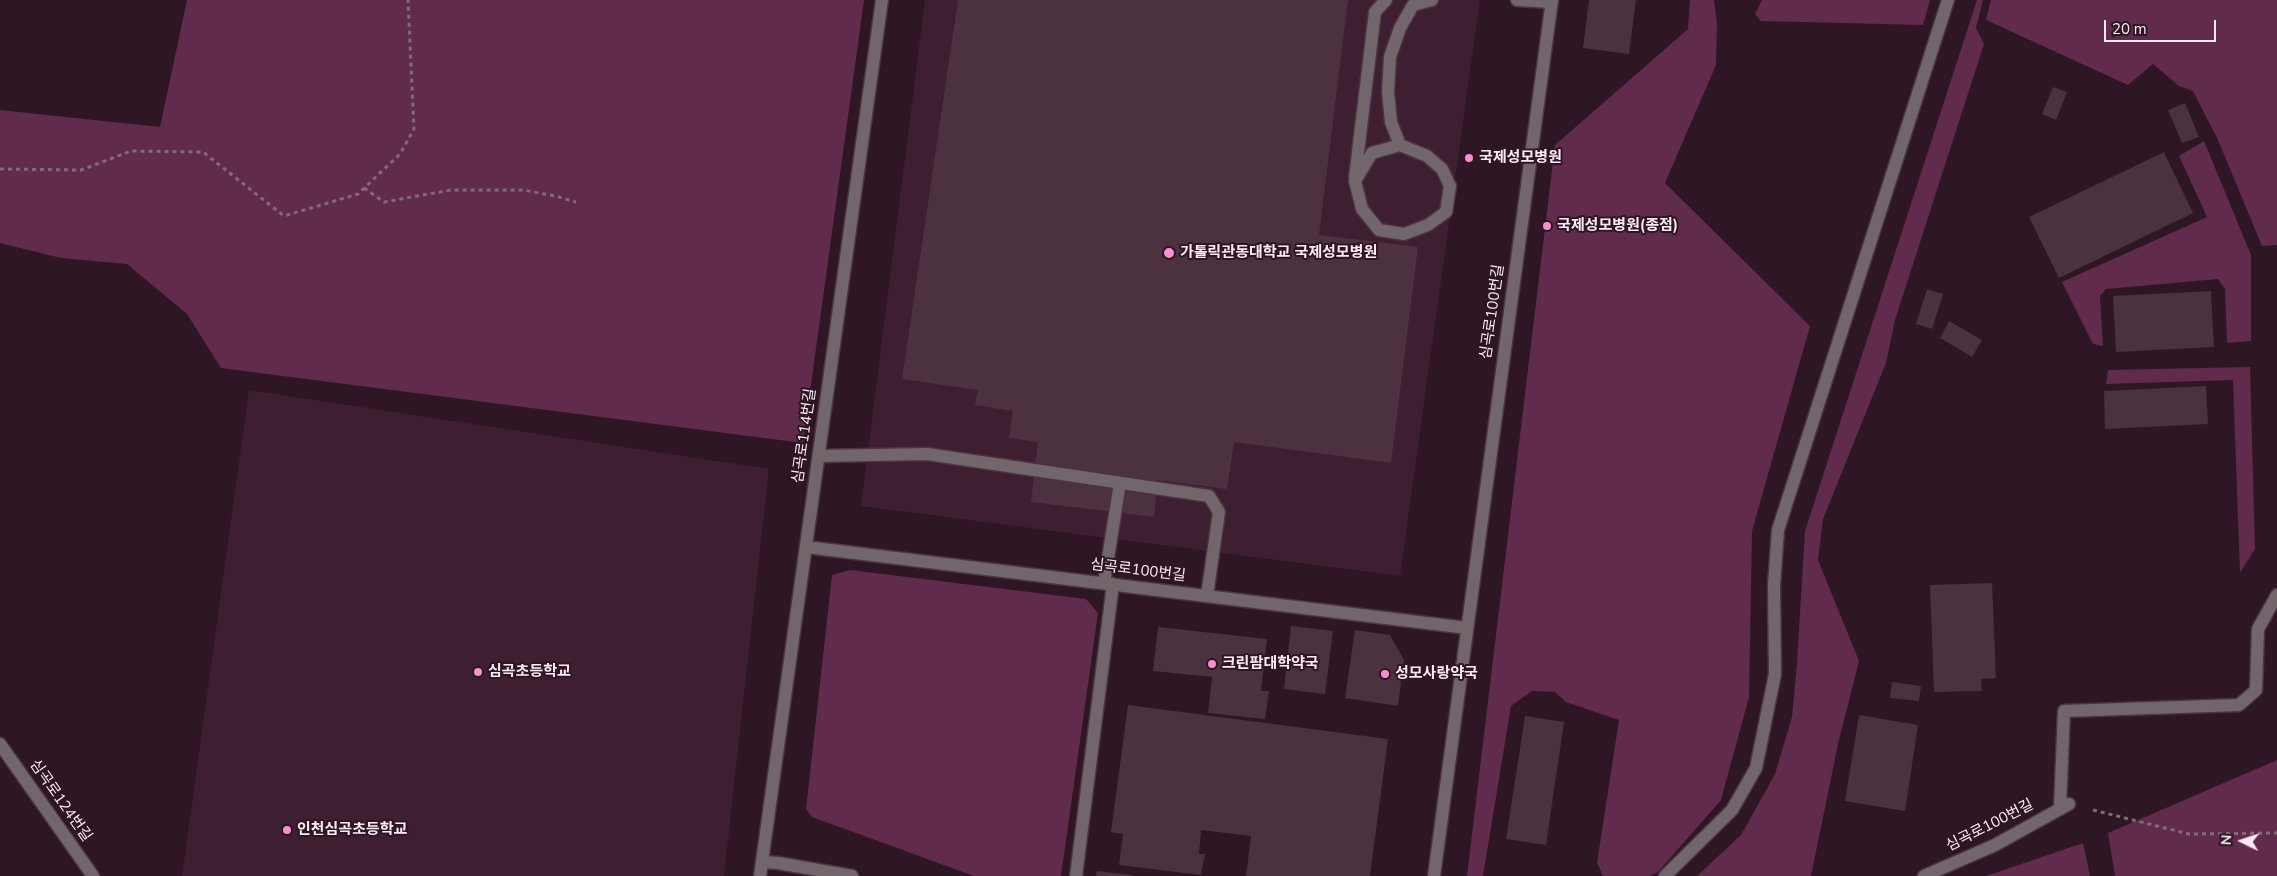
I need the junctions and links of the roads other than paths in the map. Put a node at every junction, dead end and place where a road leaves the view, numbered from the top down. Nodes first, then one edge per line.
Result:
1 (882, 0) edge
2 (1386, 0) edge
3 (1432, 0) edge
4 (1517, 0) edge
5 (1948, 0) edge
6 (1552, 1) edge
7 (1400, 145) junction
8 (1355, 180) junction
9 (819, 456) junction
10 (1120, 483) junction
11 (806, 547) junction
12 (1108, 584) junction
13 (2277, 594) edge
14 (1207, 596) junction
15 (1467, 628) junction
16 (0, 744) edge
17 (762, 862) junction
18 (93, 876) edge
19 (760, 876) edge
20 (852, 876) edge
21 (1076, 876) edge
22 (1434, 876) edge
23 (1665, 876) edge
24 (1924, 876) edge

1 - 9 street, 심곡로114번길
2 - 8 street
3 - 7 street
4 - 6 street
5 - 23 street
6 - 15 street, 심곡로100번길
7 - 8 street
7 - 8 street
9 - 10 street
9 - 11 street, 심곡로114번길
10 - 12 street
10 - 14 street
11 - 12 street, 심곡로100번길
11 - 17 street, 심곡로114번길
12 - 14 street, 심곡로100번길
12 - 21 street
13 - 24 street, 심곡로100번길
14 - 15 street, 심곡로100번길
15 - 22 street, 심곡로100번길
16 - 18 street, 심곡로124번길
17 - 19 street, 심곡로114번길
17 - 20 street

